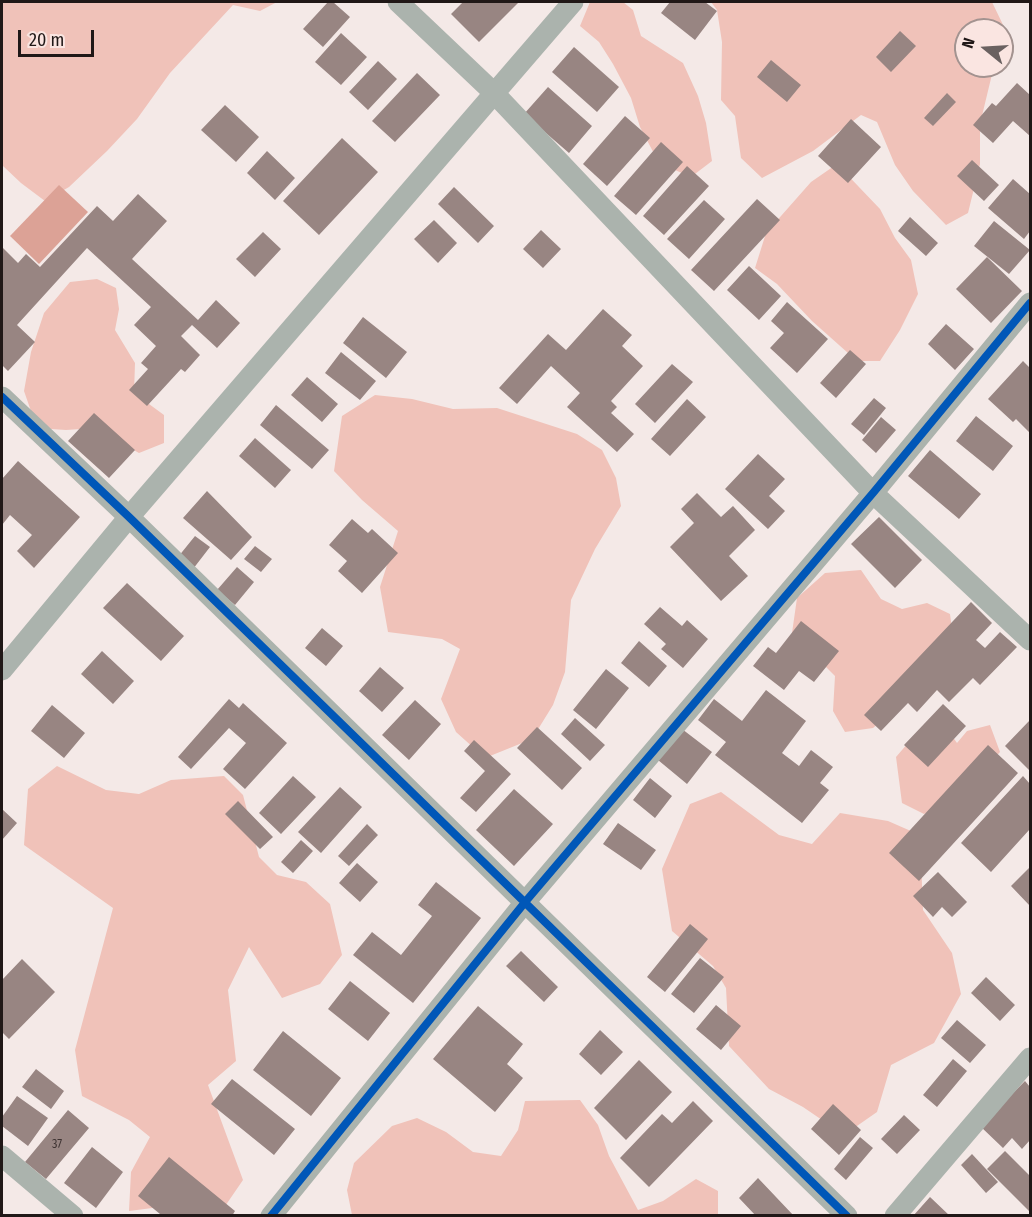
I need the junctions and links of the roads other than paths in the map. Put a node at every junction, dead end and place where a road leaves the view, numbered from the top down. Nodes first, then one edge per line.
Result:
1 (398, 2) edge
2 (573, 2) edge
3 (493, 92) junction
4 (1030, 303) edge
5 (2, 397) edge
6 (873, 493) junction
7 (129, 517) junction
8 (1030, 640) edge
9 (2, 670) edge
10 (526, 901) junction
11 (1030, 1058) edge
12 (2, 1156) edge
13 (74, 1215) edge
14 (271, 1215) edge
15 (847, 1215) edge
16 (895, 1215) edge

1 - 3 street
2 - 3 street
3 - 6 street
3 - 7 street
4 - 6 street
5 - 7 street
6 - 8 street
6 - 10 street
7 - 9 street
7 - 10 street
10 - 14 street
10 - 15 street
11 - 16 street
12 - 13 street

